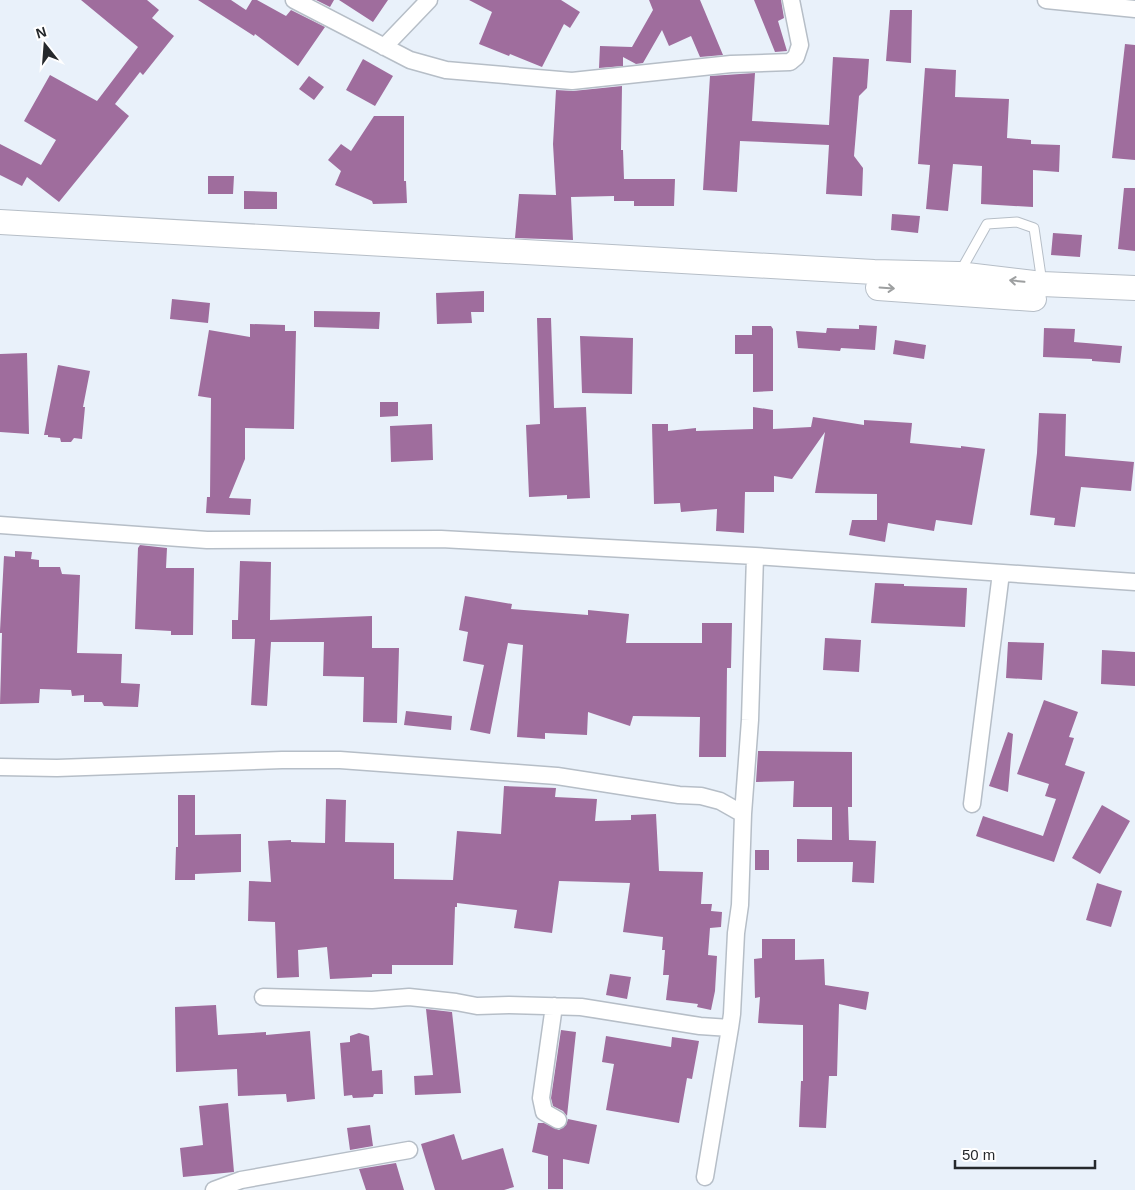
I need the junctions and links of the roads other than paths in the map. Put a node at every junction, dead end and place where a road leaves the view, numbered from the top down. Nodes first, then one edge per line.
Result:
1 (294, 0) edge
2 (429, 0) edge
3 (791, 0) edge
4 (1046, 0) edge
5 (1135, 9) edge
6 (384, 47) junction
7 (0, 222) edge
8 (0, 238) edge
9 (443, 255) junction
10 (958, 274) junction
11 (1042, 284) junction
12 (1135, 288) edge
13 (1135, 304) edge
14 (0, 525) edge
15 (755, 556) junction
16 (1001, 573) junction
17 (1135, 582) edge
18 (0, 766) edge
19 (972, 804) dead end
20 (744, 814) junction
21 (263, 997) dead end
22 (554, 1006) junction
23 (730, 1028) junction
24 (558, 1120) dead end
25 (409, 1150) dead end
26 (705, 1178) dead end
27 (214, 1190) edge

1 - 6 street
2 - 6 street
3 - 6 street
4 - 5 street
7 - 9 main road
8 - 9 main road
9 - 10 main road
9 -> 13 main road
11 -> 10 main road
10 - 11 lane
11 - 12 main road
14 - 15 street
15 - 16 street
15 - 20 street
16 - 17 street
16 - 19 street
18 - 20 street
20 - 23 street
21 - 22 street
22 - 23 street
22 - 24 street
23 - 26 street
25 - 27 street

